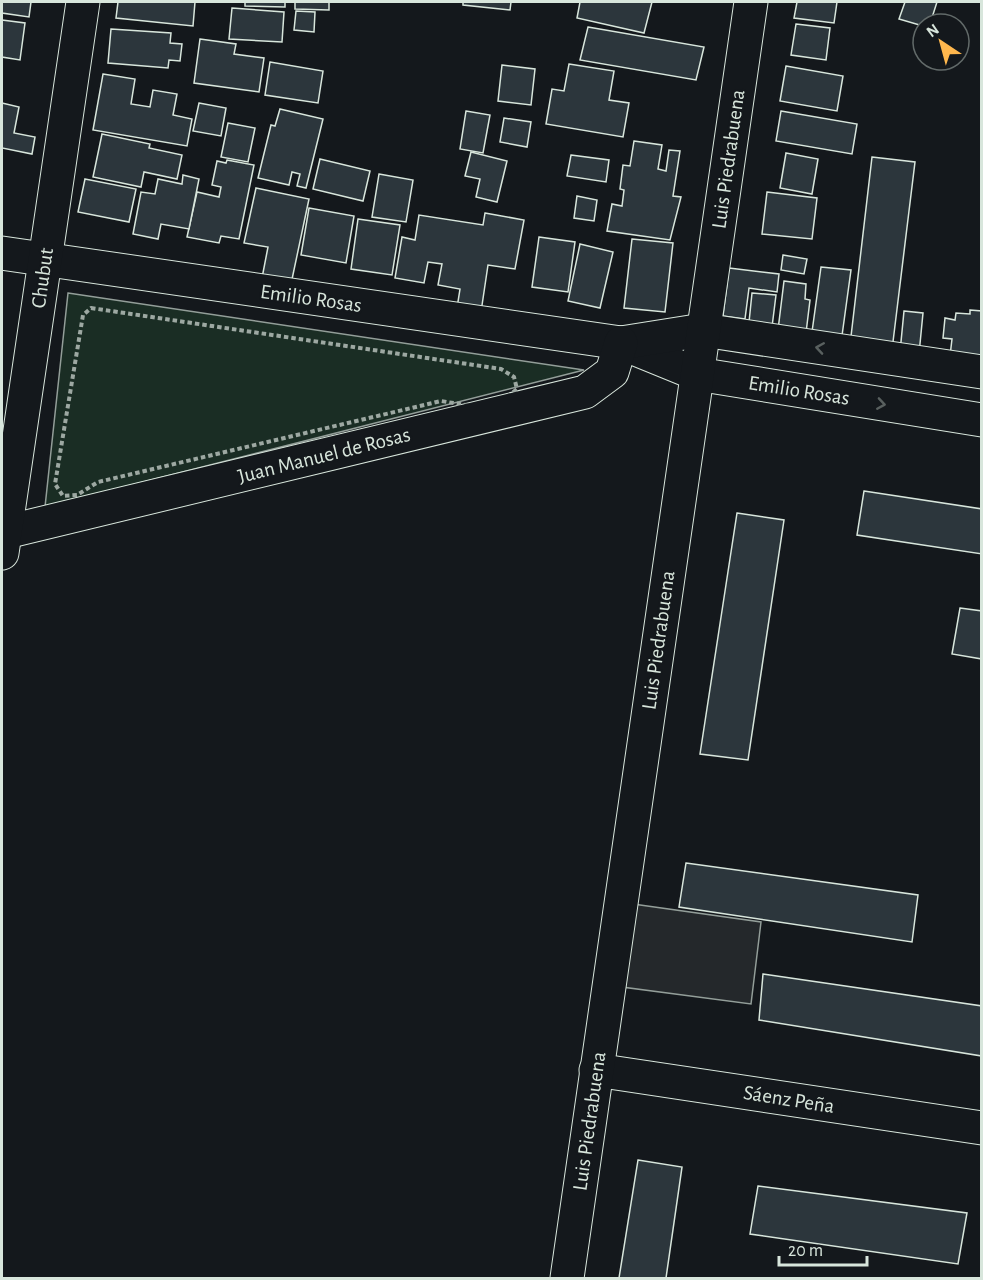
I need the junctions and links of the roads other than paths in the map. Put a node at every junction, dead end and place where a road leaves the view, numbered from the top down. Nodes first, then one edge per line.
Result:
1 (83, 2) edge
2 (751, 2) edge
3 (2, 253) edge
4 (45, 259) junction
5 (703, 330) junction
6 (621, 344) junction
7 (981, 372) edge
8 (697, 374) junction
9 (981, 420) edge
10 (3, 540) edge
11 (596, 1070) junction
12 (981, 1128) edge
13 (567, 1278) edge

1 - 4 street, Chubut
2 - 5 street, Luis Piedrabuena
3 - 4 street, Emilio Rosas
4 - 6 street, Emilio Rosas
4 - 10 street, Chubut
5 - 6 street, Emilio Rosas
7 -> 5 street, Emilio Rosas
5 - 8 street, Luis Piedrabuena
6 - 8 street, Emilio Rosas
6 - 10 street, Juan Manuel de Rosas
8 -> 9 street, Emilio Rosas
8 - 11 street, Luis Piedrabuena
11 - 12 street, Sáenz Peña
11 - 13 street, Luis Piedrabuena

